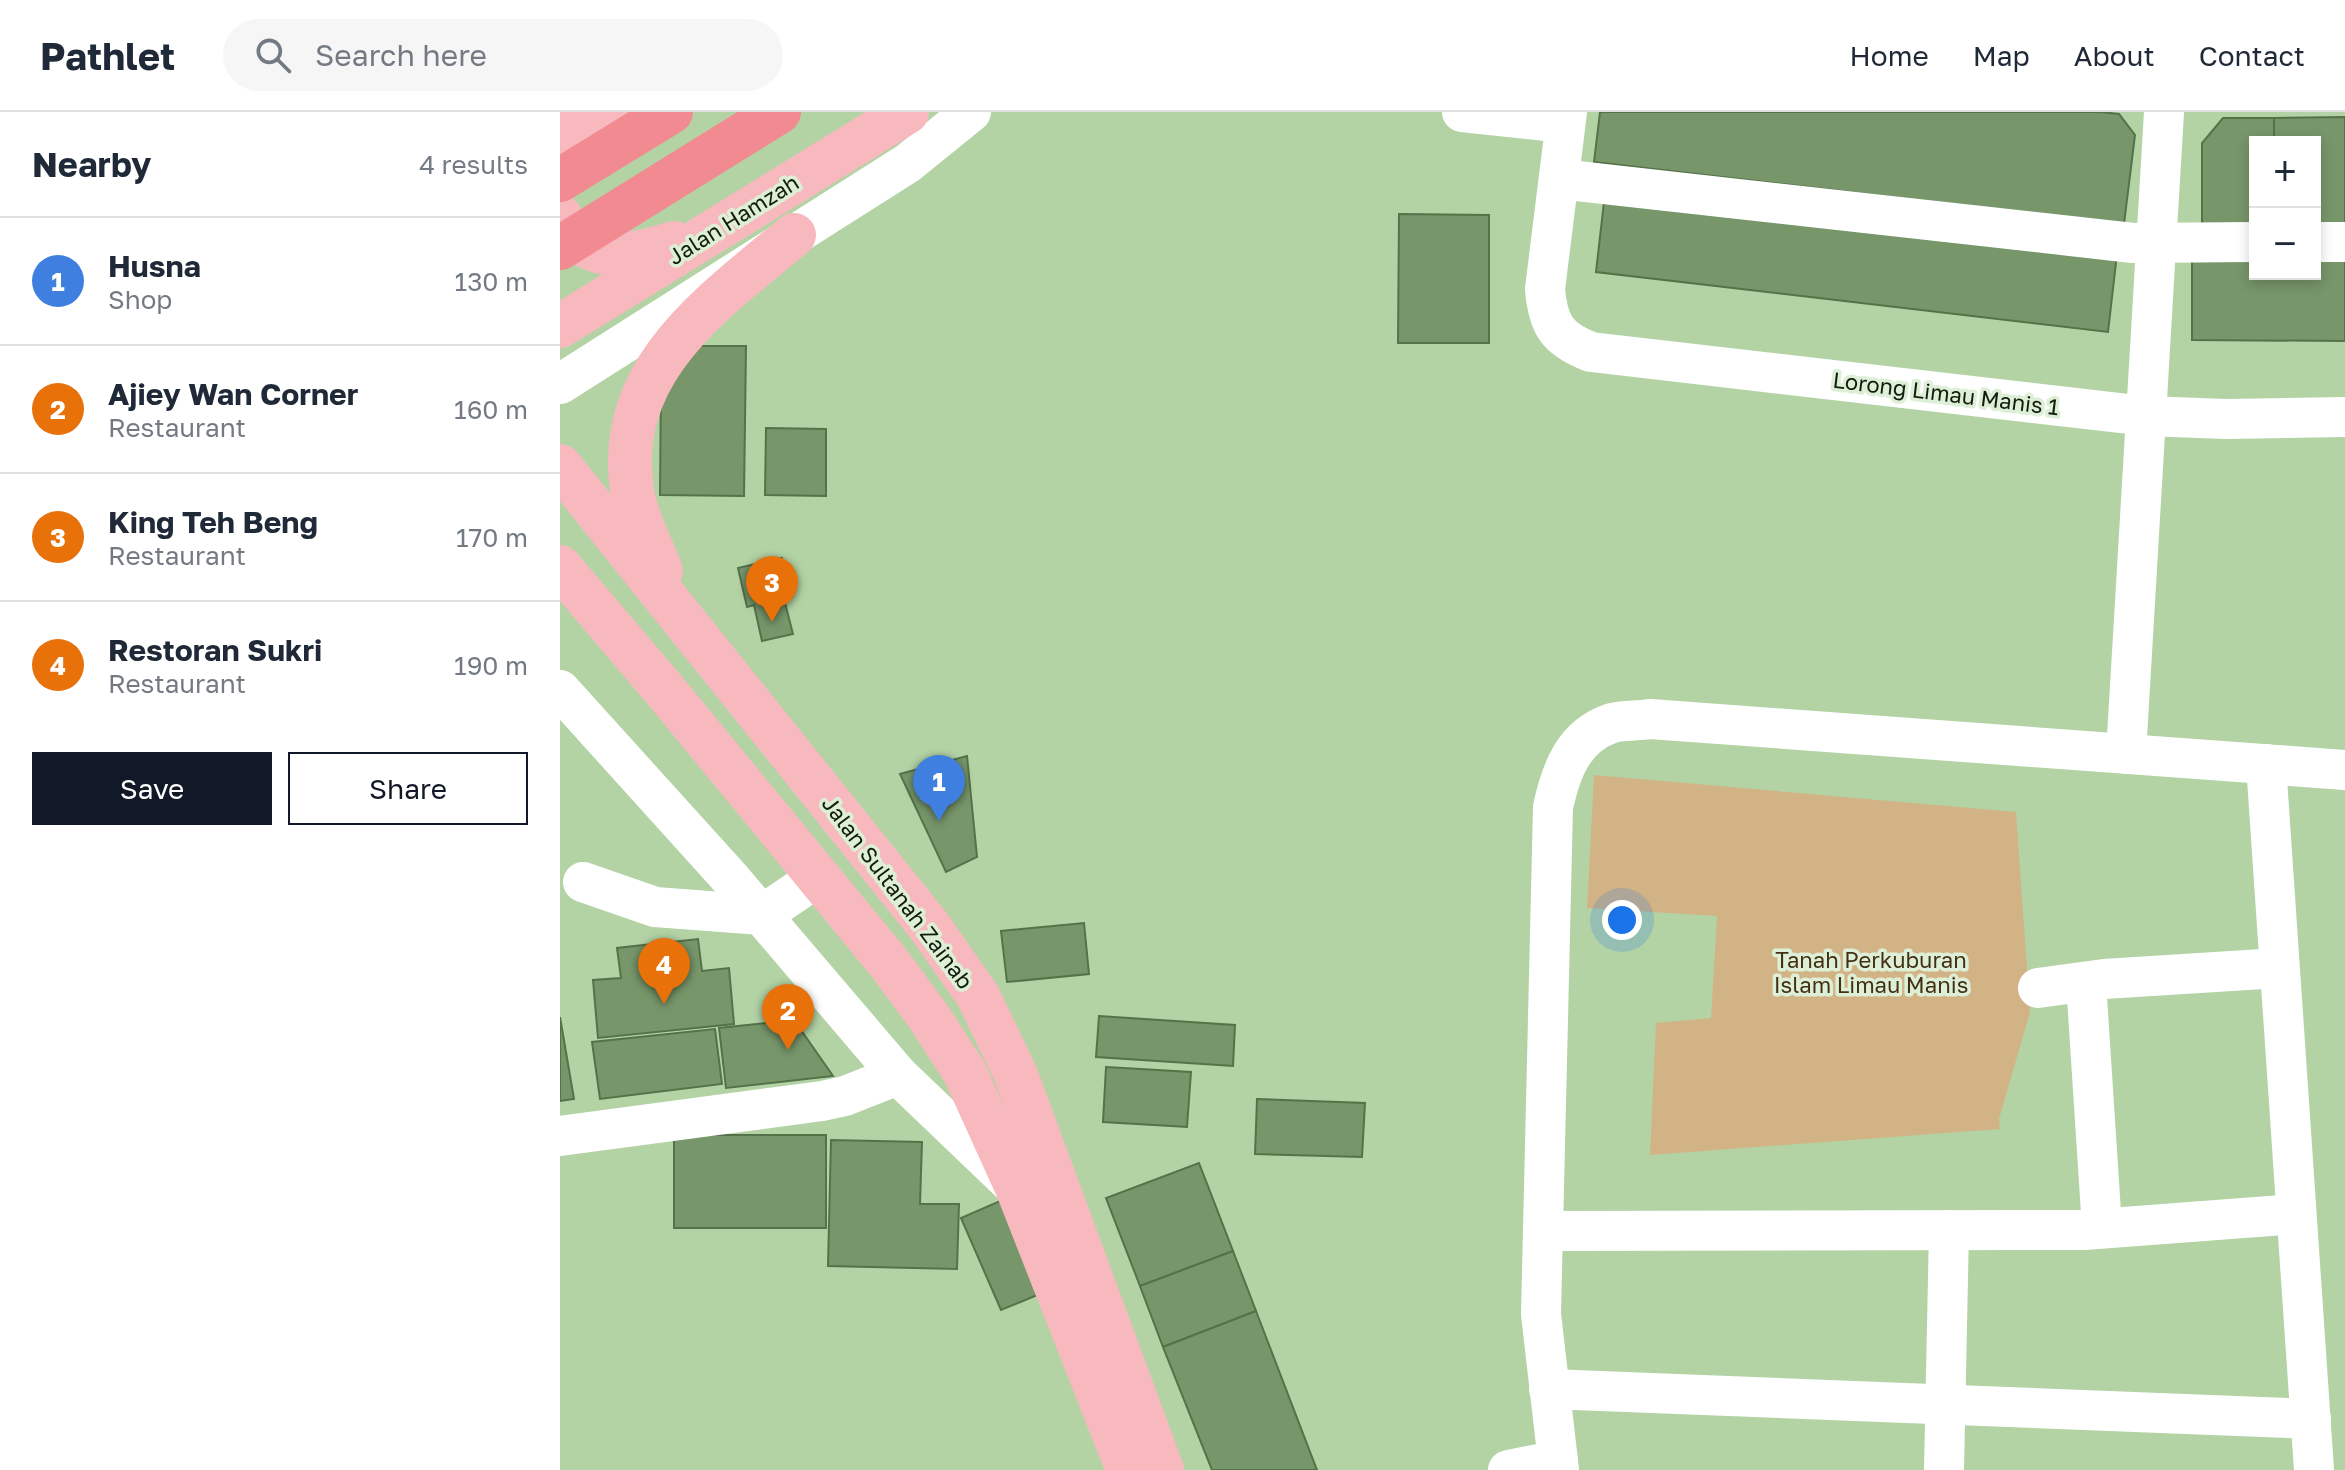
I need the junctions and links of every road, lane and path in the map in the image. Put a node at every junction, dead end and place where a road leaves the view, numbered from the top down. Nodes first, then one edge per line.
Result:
1 (671, 112) edge
2 (779, 112) edge
3 (907, 112) edge
4 (971, 112) edge
5 (1462, 112) edge
6 (2164, 112) edge
7 (619, 114) edge
8 (560, 116) edge
9 (1566, 118) edge
10 (560, 150) edge
11 (560, 172) edge
12 (1559, 179) junction
13 (560, 180) edge
14 (560, 216) edge
15 (711, 232) junction
16 (794, 235) junction
17 (2249, 242) edge
18 (2321, 242) edge
19 (2345, 242) edge
20 (2156, 243) junction
21 (560, 248) edge
22 (560, 326) edge
23 (560, 384) edge
24 (2146, 416) junction
25 (2345, 417) edge
26 (560, 466) edge
27 (560, 567) edge
28 (676, 610) junction
29 (560, 611) edge
30 (560, 690) edge
31 (667, 693) junction
32 (2126, 754) junction
33 (2266, 764) junction
34 (2345, 770) edge
35 (818, 877) junction
36 (583, 882) dead end
37 (762, 915) junction
38 (2279, 968) junction
39 (2086, 982) junction
40 (2038, 988) dead end
41 (898, 1075) junction
42 (560, 1136) edge
43 (1018, 1190) junction
44 (2296, 1214) junction
45 (2102, 1228) junction
46 (1949, 1230) junction
47 (1543, 1231) junction
48 (1549, 1389) junction
49 (1946, 1405) junction
50 (2311, 1419) junction
51 (1559, 1465) edge
52 (1128, 1470) edge
53 (1162, 1470) edge
54 (1508, 1470) edge
55 (1944, 1470) edge
56 (2314, 1470) edge

1 - 13 highway
2 - 21 highway
3 - 15 main road, Jalan Hamzah
4 - 16 street
5 - 9 street
6 - 20 street
7 - 8 main road
7 - 10 main road
7 - 11 main road
9 - 12 street
12 - 20 street
12 - 24 street, Lorong Limau Manis 1
14 - 15 main road
15 - 22 main road, Jalan Hamzah
16 - 23 street
16 - 28 main road
17 - 20 street
18 - 19 street
20 - 24 street
24 - 25 street, Lorong Limau Manis 1
24 - 32 street
26 - 28 main road, Jalan Sultanah Zainab
27 - 31 main road
28 - 53 main road, Jalan Sultanah Zainab
29 - 31 main road
30 - 37 street
31 - 35 main road
32 - 33 street
32 - 47 street
33 - 34 street
33 - 38 street
35 - 37 street
35 - 43 main road
36 - 37 street
37 - 41 street
38 - 39 street
38 - 44 street
39 - 40 street
39 - 45 street
41 - 42 street
41 - 43 street
43 - 52 main road
44 - 45 street
44 - 50 street
45 - 46 street
46 - 47 street
46 - 49 street
47 - 48 street
48 - 49 street
48 - 51 street
49 - 50 street
49 - 55 street
50 - 56 street
51 - 54 street

